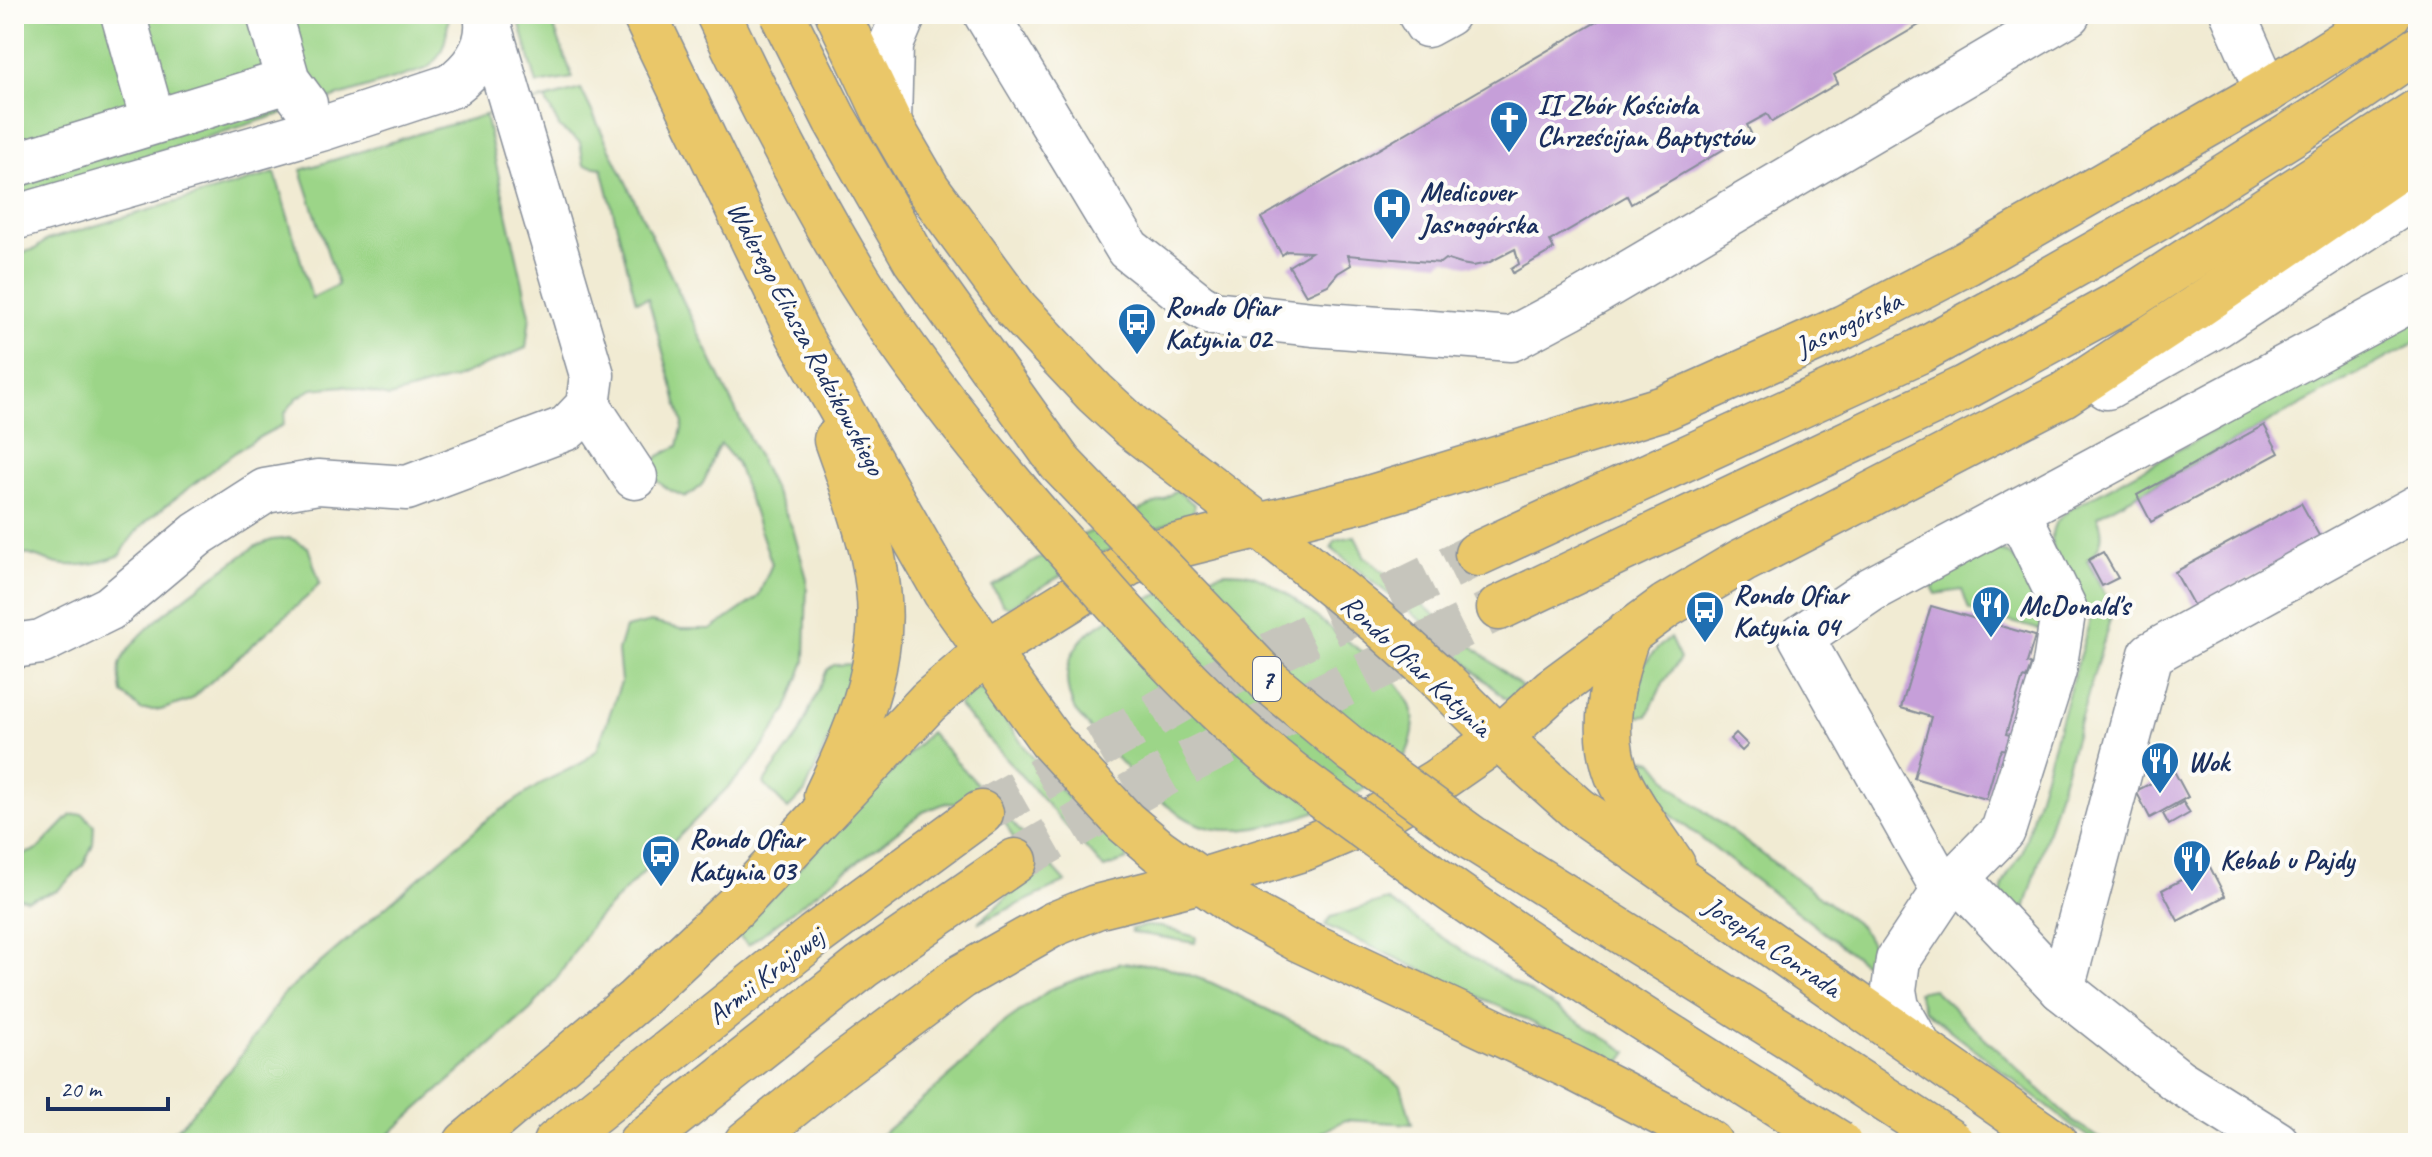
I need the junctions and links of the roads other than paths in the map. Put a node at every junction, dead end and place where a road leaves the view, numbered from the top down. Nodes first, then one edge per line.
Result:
1 (123, 14) edge
2 (269, 14) edge
3 (644, 14) edge
4 (718, 14) edge
5 (782, 14) edge
6 (838, 14) edge
7 (904, 14) edge
8 (986, 14) edge
9 (1420, 14) edge
10 (1447, 14) edge
11 (2068, 14) edge
12 (2233, 14) edge
13 (2389, 14) edge
14 (486, 16) edge
15 (2418, 49) edge
16 (288, 81) junction
17 (2267, 91) junction
18 (2418, 111) edge
19 (153, 121) junction
20 (889, 122) junction
21 (324, 128) junction
22 (16, 155) edge
23 (2418, 155) edge
24 (2418, 194) edge
25 (14, 218) edge
26 (2418, 296) edge
27 (798, 334) junction
28 (588, 406) junction
29 (1966, 447) junction
30 (635, 477) dead end
31 (2018, 512) junction
32 (2416, 516) edge
33 (1259, 525) junction
34 (1477, 554) tunnel mouth
35 (1499, 608) tunnel mouth
36 (1629, 632) junction
37 (14, 646) edge
38 (986, 652) junction
39 (1499, 738) junction
40 (981, 813) tunnel mouth
41 (811, 827) junction
42 (1015, 861) tunnel mouth
43 (1200, 881) junction
44 (1951, 885) junction
45 (1689, 889) junction
46 (2062, 989) junction
47 (1921, 1050) junction
48 (466, 1143) edge
49 (555, 1143) edge
50 (640, 1143) edge
51 (746, 1143) edge
52 (1710, 1143) edge
53 (1839, 1143) edge
54 (1952, 1143) edge
55 (2055, 1143) edge
56 (2277, 1143) edge

1 - 19 lane
2 - 16 lane
3 - 27 main road, Walerego Eliasza Radzikowskiego
4 - 53 main road, 7, bridge
5 - 54 main road, 7, bridge
6 - 20 main road
7 - 20 lane
8 - 11 lane
9 - 10 lane
12 - 17 lane
13 - 17 main road, Jasnogórska
14 - 21 lane
14 - 28 lane
15 - 34 main road, Jasnogórska
16 - 19 lane
16 - 21 lane
17 - 33 main road, Jasnogórska
18 - 35 main road
19 - 22 lane
20 - 33 main road
21 - 25 lane
23 - 29 main road
24 - 29 lane
26 - 31 lane
27 - 38 main road, Walerego Eliasza Radzikowskiego
27 - 41 main road
28 - 30 lane
28 - 37 lane
29 - 36 main road
31 - 44 lane
31 - 44 lane
32 - 46 lane
33 - 38 main road
33 - 39 main road, Rondo Ofiar Katynia
36 - 39 main road
36 - 45 main road
38 - 41 main road
38 - 43 main road
39 - 43 main road, Rondo Ofiar Katynia
39 - 45 main road, Josepha Conrada
40 - 49 main road, Armii Krajowej
41 - 48 main road
42 - 50 main road, Armii Krajowej
43 - 51 main road, Rondo Ofiar Katynia
43 - 52 main road
44 - 46 lane
44 - 47 lane
45 - 47 main road, Josepha Conrada
46 - 56 lane
47 - 55 main road, Josepha Conrada

